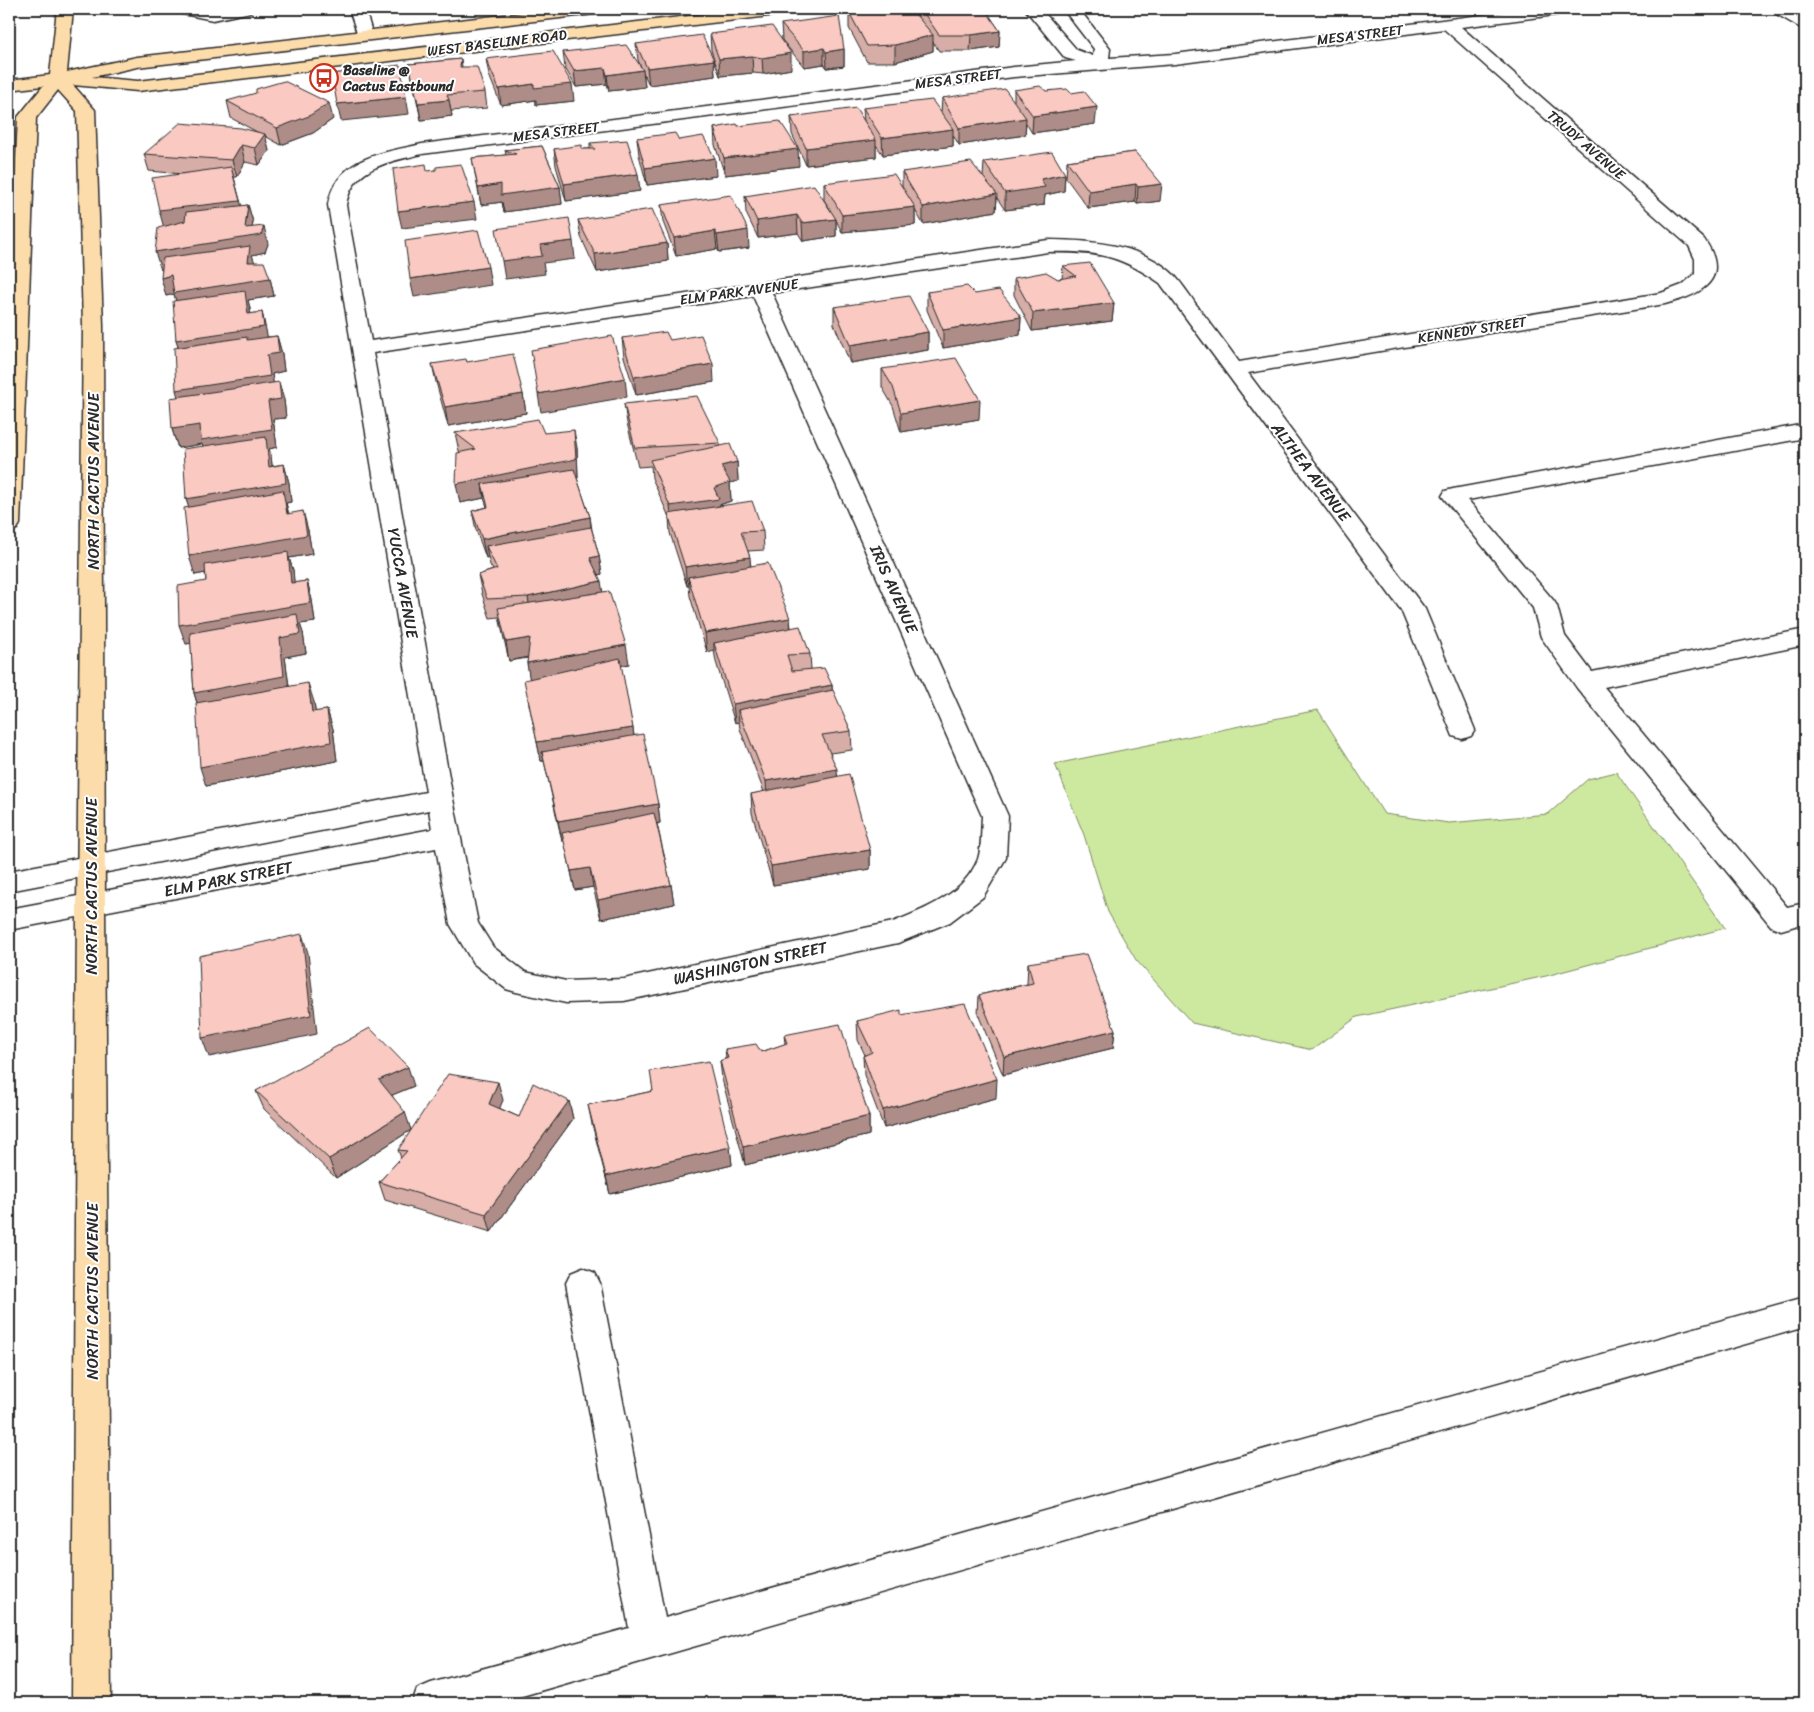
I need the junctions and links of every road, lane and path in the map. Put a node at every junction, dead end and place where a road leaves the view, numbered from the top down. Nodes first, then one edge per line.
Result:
1 (65, 9) edge
2 (180, 9) edge
3 (245, 9) edge
4 (357, 9) edge
5 (595, 9) edge
6 (786, 9) edge
7 (1033, 9) edge
8 (1070, 9) edge
9 (1563, 9) edge
10 (1779, 9) edge
11 (1448, 24) junction
12 (1805, 24) edge
13 (365, 36) junction
14 (1100, 64) junction
15 (58, 79) junction
16 (9, 85) edge
17 (357, 170) joint
18 (1115, 250) joint
19 (1705, 276) joint
20 (760, 289) junction
21 (363, 348) junction
22 (1234, 369) junction
23 (1805, 432) edge
24 (9, 524) edge
25 (1805, 637) edge
26 (1586, 682) junction
27 (1462, 730) dead end
28 (440, 799) junction
29 (448, 836) junction
30 (91, 865) junction
31 (9, 881) edge
32 (973, 890) joint
33 (91, 905) junction
34 (1805, 913) edge
35 (9, 920) edge
36 (516, 981) joint
37 (582, 1283) dead end
38 (1805, 1312) edge
39 (650, 1640) junction
40 (92, 1703) edge
41 (431, 1703) edge

1 - 15 main road
2 - 3 street
4 - 13 street
5 - 13 main road, WEST BASELINE ROAD
6 - 15 main road, WEST BASELINE ROAD
7 - 14 street
8 - 14 street
9 - 11 street, MESA STREET
10 - 12 street
11 - 14 street, MESA STREET
11 - 19 street, TRUDY AVENUE
13 - 15 main road, WEST BASELINE ROAD
14 - 17 street, MESA STREET
15 - 16 main road, WEST BASELINE ROAD
15 - 24 main road
15 - 30 main road, NORTH CACTUS AVENUE
17 - 21 street, YUCCA AVENUE
18 - 20 street, ELM PARK AVENUE
18 - 22 street, ALTHEA AVENUE
19 - 22 street, KENNEDY STREET
20 - 21 street, ELM PARK AVENUE
20 - 32 street, IRIS AVENUE
21 - 28 street, YUCCA AVENUE
22 - 27 street, ALTHEA AVENUE
23 - 26 street
25 - 26 street
26 - 34 street
28 - 29 street, YUCCA AVENUE
28 - 30 street
29 - 33 street, ELM PARK STREET
29 - 36 street, YUCCA AVENUE
30 - 31 street
30 - 33 main road, NORTH CACTUS AVENUE
32 - 36 street, WASHINGTON STREET
33 - 35 street, ELM PARK STREET
33 - 40 main road, NORTH CACTUS AVENUE
37 - 39 street
38 - 39 street
39 - 41 street

